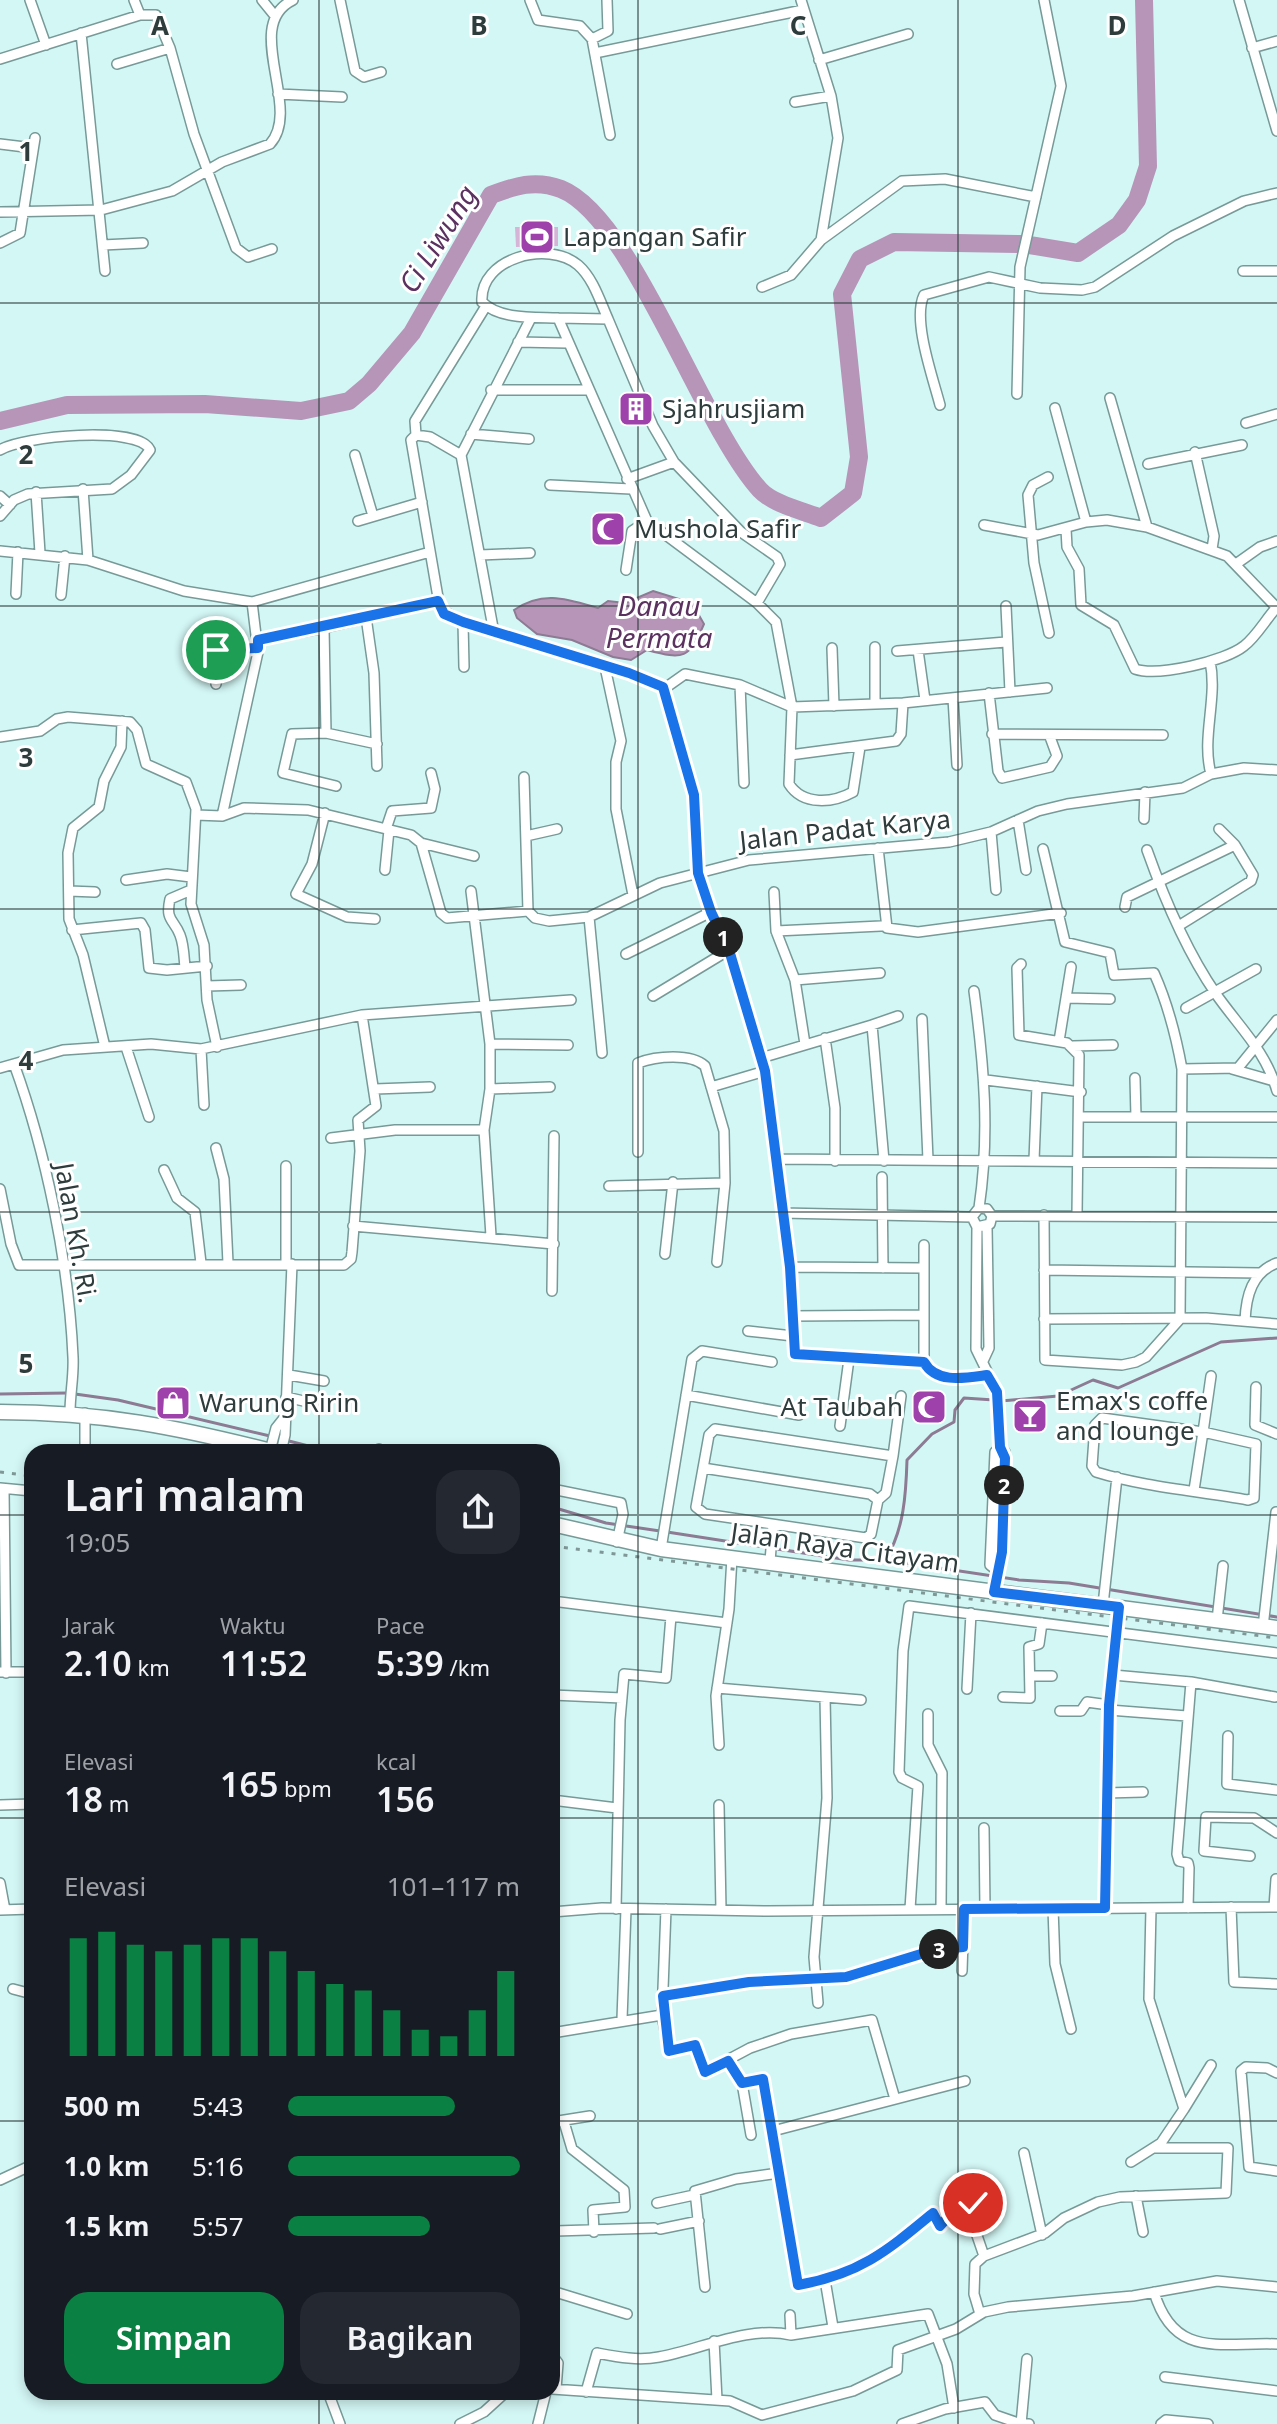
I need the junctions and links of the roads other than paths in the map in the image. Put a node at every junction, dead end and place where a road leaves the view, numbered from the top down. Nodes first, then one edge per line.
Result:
1 (30, 0) edge
2 (134, 0) edge
3 (262, 0) edge
4 (293, 0) edge
5 (340, 0) edge
6 (530, 0) edge
7 (607, 0) edge
8 (1044, 0) edge
9 (1239, 0) edge
10 (802, 5) edge
11 (140, 15) junction
12 (275, 16) junction
13 (81, 33) junction
14 (908, 34) dead end
15 (592, 39) junction
16 (1277, 41) edge
17 (46, 45) junction
18 (170, 48) junction
19 (1252, 48) junction
20 (595, 53) junction
21 (0, 59) edge
22 (819, 60) junction
23 (117, 64) dead end
24 (381, 72) dead end
25 (278, 94) junction
26 (831, 96) junction
27 (342, 97) dead end
28 (795, 102) dead end
29 (1277, 131) edge
30 (610, 135) dead end
31 (0, 144) edge
32 (208, 170) junction
33 (1277, 193) edge
34 (1036, 197) junction
35 (101, 210) junction
36 (0, 212) edge
37 (25, 214) junction
38 (821, 240) junction
39 (0, 243) edge
40 (143, 243) dead end
41 (103, 245) junction
42 (272, 249) dead end
43 (105, 271) dead end
44 (1243, 271) dead end
45 (1277, 271) edge
46 (1019, 285) junction
47 (762, 287) dead end
48 (486, 306) junction
49 (531, 318) junction
50 (558, 318) junction
51 (608, 319) junction
52 (518, 342) junction
53 (567, 343) junction
54 (491, 390) junction
55 (588, 390) junction
56 (1017, 394) dead end
57 (1110, 398) dead end
58 (940, 405) dead end
59 (1055, 408) dead end
60 (1277, 414) edge
61 (1246, 423) dead end
62 (471, 434) junction
63 (416, 435) junction
64 (529, 439) dead end
65 (1242, 445) dead end
66 (0, 450) edge
67 (1195, 452) junction
68 (355, 455) dead end
69 (461, 455) junction
70 (674, 462) junction
71 (1148, 464) dead end
72 (1048, 477) dead end
73 (629, 484) junction
74 (550, 485) dead end
75 (83, 489) junction
76 (36, 492) junction
77 (0, 496) edge
78 (422, 502) junction
79 (10, 505) junction
80 (0, 516) edge
81 (373, 516) junction
82 (358, 521) dead end
83 (647, 521) junction
84 (1086, 522) junction
85 (984, 525) dead end
86 (1147, 527) junction
87 (1066, 529) junction
88 (1034, 535) junction
89 (1277, 541) edge
90 (1212, 549) junction
91 (0, 551) edge
92 (18, 552) junction
93 (430, 552) junction
94 (40, 553) junction
95 (530, 553) dead end
96 (480, 555) junction
97 (65, 556) junction
98 (88, 560) junction
99 (1236, 564) junction
100 (626, 570) dead end
101 (16, 594) dead end
102 (61, 595) dead end
103 (438, 601) junction
104 (252, 602) junction
105 (757, 603) junction
106 (1006, 606) dead end
107 (1277, 608) edge
108 (366, 617) junction
109 (463, 622) junction
110 (324, 628) junction
111 (494, 633) junction
112 (1049, 633) dead end
113 (1006, 642) junction
114 (258, 644) junction
115 (875, 647) dead end
116 (832, 648) dead end
117 (197, 649) dead end
118 (222, 650) junction
119 (918, 650) junction
120 (897, 651) dead end
121 (1210, 661) junction
122 (464, 667) dead end
123 (605, 667) junction
124 (216, 684) dead end
125 (740, 685) junction
126 (1047, 688) dead end
127 (666, 689) junction
128 (1010, 692) junction
129 (989, 693) junction
130 (953, 698) junction
131 (925, 700) junction
132 (903, 703) junction
133 (875, 704) junction
134 (834, 706) junction
135 (792, 707) junction
136 (122, 721) junction
137 (326, 733) junction
138 (992, 734) junction
139 (1163, 735) dead end
140 (0, 737) edge
141 (1050, 737) junction
142 (377, 744) junction
143 (860, 747) junction
144 (790, 755) junction
145 (957, 765) dead end
146 (377, 766) dead end
147 (1277, 770) edge
148 (431, 773) dead end
149 (1211, 774) junction
150 (524, 777) dead end
151 (744, 783) dead end
152 (336, 786) dead end
153 (1145, 792) junction
154 (325, 813) junction
155 (196, 815) junction
156 (222, 816) junction
157 (1144, 819) dead end
158 (1018, 820) junction
159 (387, 829) junction
160 (557, 829) dead end
161 (1219, 829) dead end
162 (991, 832) junction
163 (526, 836) junction
164 (421, 843) junction
165 (1235, 845) junction
166 (878, 848) junction
167 (1043, 849) dead end
168 (1147, 850) dead end
169 (474, 856) dead end
170 (385, 870) dead end
171 (1026, 870) dead end
172 (698, 873) junction
173 (191, 877) junction
174 (126, 880) dead end
175 (1158, 882) junction
176 (191, 890) junction
177 (996, 890) dead end
178 (69, 891) junction
179 (471, 891) dead end
180 (95, 892) dead end
181 (774, 892) dead end
182 (633, 895) junction
183 (1125, 907) dead end
184 (528, 911) junction
185 (711, 912) junction
186 (1061, 913) junction
187 (475, 917) junction
188 (589, 917) junction
189 (375, 919) dead end
190 (1180, 925) junction
191 (881, 926) dead end
192 (72, 930) junction
193 (776, 931) junction
194 (729, 950) junction
195 (626, 954) dead end
196 (1021, 964) dead end
197 (207, 966) junction
198 (1071, 967) dead end
199 (185, 968) junction
200 (1256, 969) dead end
201 (880, 973) dead end
202 (795, 980) junction
203 (241, 985) dead end
204 (207, 986) junction
205 (974, 991) dead end
206 (1214, 991) junction
207 (653, 996) dead end
208 (1067, 998) junction
209 (1110, 999) dead end
210 (571, 1000) dead end
211 (488, 1006) junction
212 (1186, 1008) dead end
213 (362, 1015) junction
214 (898, 1016) dead end
215 (922, 1019) dead end
216 (1277, 1020) edge
217 (872, 1025) junction
218 (825, 1038) junction
219 (1059, 1041) junction
220 (490, 1044) junction
221 (805, 1044) junction
222 (1256, 1044) junction
223 (568, 1045) dead end
224 (1113, 1045) dead end
225 (1073, 1046) junction
226 (105, 1047) junction
227 (126, 1047) junction
228 (217, 1047) junction
229 (201, 1049) junction
230 (602, 1053) dead end
231 (761, 1058) junction
232 (14, 1064) junction
233 (0, 1068) edge
234 (1182, 1069) junction
235 (1232, 1069) junction
236 (765, 1071) junction
237 (1135, 1078) dead end
238 (986, 1080) junction
239 (1274, 1081) junction
240 (1037, 1086) junction
241 (430, 1087) dead end
242 (550, 1087) dead end
243 (711, 1087) junction
244 (375, 1089) junction
245 (490, 1089) junction
246 (1277, 1091) edge
247 (1081, 1092) junction
248 (204, 1105) dead end
249 (1182, 1116) junction
250 (149, 1117) dead end
251 (1080, 1117) junction
252 (1136, 1117) junction
253 (1277, 1117) edge
254 (484, 1130) junction
255 (360, 1135) junction
256 (554, 1136) dead end
257 (331, 1138) dead end
258 (216, 1148) dead end
259 (638, 1152) dead end
260 (986, 1158) junction
261 (777, 1159) junction
262 (1079, 1159) junction
263 (928, 1160) junction
264 (1034, 1160) junction
265 (835, 1161) junction
266 (884, 1161) junction
267 (1181, 1162) junction
268 (1277, 1163) edge
269 (286, 1166) dead end
270 (164, 1170) dead end
271 (882, 1177) dead end
272 (673, 1182) junction
273 (725, 1183) junction
274 (609, 1186) dead end
275 (0, 1189) edge
276 (782, 1213) junction
277 (975, 1213) junction
278 (1077, 1214) junction
279 (1044, 1215) junction
280 (882, 1216) junction
281 (992, 1216) junction
282 (1180, 1216) junction
283 (1277, 1217) edge
284 (3, 1222) edge
285 (353, 1226) junction
286 (982, 1227) junction
287 (491, 1236) junction
288 (554, 1244) junction
289 (924, 1245) dead end
290 (665, 1254) dead end
291 (717, 1262) dead end
292 (201, 1263) junction
293 (228, 1263) junction
294 (1277, 1263) edge
295 (289, 1264) junction
296 (62, 1265) junction
297 (790, 1267) junction
298 (883, 1268) junction
299 (923, 1268) junction
300 (1044, 1270) junction
301 (1180, 1272) junction
302 (1260, 1273) junction
303 (552, 1291) dead end
304 (923, 1315) junction
305 (792, 1316) junction
306 (1044, 1319) junction
307 (1180, 1319) junction
308 (1245, 1321) junction
309 (1277, 1324) edge
310 (748, 1331) dead end
311 (793, 1336) junction
312 (849, 1359) junction
313 (772, 1362) dead end
314 (924, 1362) junction
315 (289, 1375) junction
316 (987, 1375) junction
317 (1211, 1376) dead end
318 (324, 1381) dead end
319 (1256, 1387) dead end
320 (686, 1395) junction
321 (901, 1396) dead end
322 (286, 1397) junction
323 (321, 1405) dead end
324 (75, 1409) junction
325 (0, 1412) edge
326 (799, 1415) dead end
327 (284, 1418) junction
328 (840, 1426) dead end
329 (1203, 1432) junction
330 (1277, 1434) edge
331 (83, 1444) edge
332 (266, 1444) edge
333 (277, 1444) edge
334 (278, 1444) edge
335 (893, 1456) junction
336 (703, 1468) junction
337 (1117, 1477) junction
338 (2, 1489) edge
339 (24, 1490) edge
340 (1194, 1490) junction
341 (560, 1491) edge
342 (878, 1500) junction
343 (1276, 1512) edge
344 (560, 1525) edge
345 (773, 1529) junction
346 (619, 1536) junction
347 (662, 1544) junction
348 (770, 1556) junction
349 (732, 1557) junction
350 (1223, 1566) dead end
351 (994, 1589) junction
352 (1104, 1601) junction
353 (560, 1602) edge
354 (1119, 1607) junction
355 (971, 1613) junction
356 (671, 1616) junction
357 (1218, 1616) junction
358 (727, 1623) junction
359 (1042, 1623) junction
360 (1267, 1623) edge
361 (1118, 1632) junction
362 (1277, 1653) edge
363 (3, 1672) edge
364 (24, 1672) edge
365 (1113, 1675) junction
366 (1030, 1676) junction
367 (1052, 1676) dead end
368 (1191, 1682) junction
369 (717, 1688) junction
370 (967, 1689) dead end
371 (560, 1695) edge
372 (825, 1697) junction
373 (1003, 1697) dead end
374 (1275, 1697) edge
375 (622, 1698) junction
376 (861, 1700) dead end
377 (1109, 1708) junction
378 (1060, 1711) dead end
379 (928, 1714) dead end
380 (1187, 1716) junction
381 (1228, 1736) dead end
382 (719, 1745) dead end
383 (1277, 1790) edge
384 (1143, 1792) dead end
385 (1106, 1793) junction
386 (560, 1801) edge
387 (24, 1804) edge
388 (0, 1805) edge
389 (719, 1805) dead end
390 (617, 1808) junction
391 (984, 1828) dead end
392 (1277, 1833) edge
393 (1250, 1856) dead end
394 (1276, 1879) edge
395 (0, 1883) edge
396 (1231, 1907) junction
397 (1276, 1907) edge
398 (1053, 1908) junction
399 (1105, 1908) junction
400 (1151, 1908) junction
401 (1188, 1908) junction
402 (24, 1909) edge
403 (621, 1909) junction
404 (666, 1909) junction
405 (818, 1909) junction
406 (910, 1909) junction
407 (941, 1909) junction
408 (964, 1909) junction
409 (985, 1909) junction
410 (2, 1910) edge
411 (721, 1910) junction
412 (560, 1912) edge
413 (963, 1947) junction
414 (962, 1971) dead end
415 (815, 1976) junction
416 (1277, 1984) edge
417 (13, 1989) dead end
418 (24, 1992) edge
419 (663, 1996) junction
420 (818, 2003) dead end
421 (662, 2015) junction
422 (622, 2019) junction
423 (1071, 2029) dead end
424 (560, 2031) edge
425 (728, 2061) junction
426 (1211, 2065) dead end
427 (1277, 2073) edge
428 (965, 2081) dead end
429 (742, 2083) junction
430 (895, 2099) junction
431 (1184, 2109) junction
432 (590, 2116) dead end
433 (560, 2122) edge
434 (564, 2122) junction
435 (773, 2131) junction
436 (751, 2135) dead end
437 (1155, 2148) junction
438 (1024, 2153) dead end
439 (1131, 2162) dead end
440 (24, 2169) edge
441 (1277, 2171) edge
442 (779, 2173) junction
443 (0, 2180) edge
444 (958, 2180) dead end
445 (694, 2195) junction
446 (1136, 2196) junction
447 (978, 2201) dead end
448 (657, 2203) dead end
449 (964, 2206) junction
450 (699, 2221) junction
451 (560, 2231) edge
452 (594, 2232) junction
453 (1143, 2232) dead end
454 (1042, 2235) junction
455 (984, 2256) junction
456 (825, 2280) junction
457 (705, 2287) dead end
458 (1277, 2287) edge
459 (1154, 2292) junction
460 (560, 2293) edge
461 (627, 2314) dead end
462 (980, 2314) junction
463 (790, 2315) dead end
464 (833, 2327) junction
465 (791, 2335) junction
466 (938, 2336) junction
467 (714, 2341) junction
468 (1277, 2344) edge
469 (1027, 2359) dead end
470 (1165, 2377) dead end
471 (560, 2391) edge
472 (1277, 2391) edge
473 (586, 2392) junction
474 (331, 2400) edge
475 (497, 2400) edge
476 (547, 2400) edge
477 (717, 2400) junction
478 (954, 2408) junction
479 (340, 2424) edge
480 (460, 2424) edge
481 (538, 2424) edge
482 (902, 2424) edge
483 (1021, 2424) edge
484 (1029, 2424) edge
485 (1161, 2424) edge
486 (1208, 2424) edge

1 - 17 street
2 - 11 street
3 - 12 street
4 - 12 street
5 - 24 street
6 - 15 street
7 - 15 street
8 - 34 street
9 - 19 street
10 - 20 street
10 - 22 street
11 - 13 street
11 - 18 street
12 - 25 street
13 - 17 street
13 - 35 street
14 - 22 street
15 - 20 street
16 - 19 street
17 - 21 street
18 - 23 street
18 - 32 street
19 - 29 street
20 - 30 street
22 - 26 street
25 - 27 street
25 - 32 street
26 - 28 street
26 - 38 street
31 - 37 street
32 - 35 street
32 - 42 street
33 - 46 street
34 - 38 street
34 - 46 street
35 - 37 street
35 - 41 street
36 - 37 street
37 - 39 street
38 - 47 street
40 - 41 street
41 - 43 street
44 - 45 street
46 - 56 street
46 - 58 street
48 - 49 street
48 - 51 street
48 - 63 street
49 - 50 street
49 - 52 street
50 - 51 street
50 - 53 street
51 - 70 street
52 - 53 street
52 - 54 street
53 - 55 street
54 - 55 street
54 - 62 street
55 - 73 street
57 - 86 street
59 - 84 street
60 - 61 street
62 - 64 street
62 - 69 street
63 - 69 street
63 - 78 street
65 - 67 street
66 - 75 street
67 - 71 street
67 - 90 street
68 - 81 street
69 - 96 street
70 - 73 street
70 - 105 street
72 - 88 street
73 - 74 street
73 - 83 street
75 - 76 street
75 - 98 street
76 - 79 street
76 - 94 street
77 - 79 street
78 - 81 street
78 - 93 street
79 - 80 street
81 - 82 street
83 - 100 street
83 - 105 street
84 - 86 street
84 - 87 street
85 - 88 street
86 - 90 street
87 - 88 street
87 - 121 street
88 - 112 street
89 - 99 street
90 - 99 street
91 - 92 street
92 - 94 street
92 - 101 street
93 - 103 street
93 - 104 street
94 - 97 street
95 - 96 street
96 - 111 street
97 - 98 street
97 - 102 street
98 - 104 street
99 - 107 street
103 - 108 street
103 - 109 street
104 - 114 street
105 - 135 street
106 - 113 street
107 - 121 street
108 - 110 street
108 - 142 street
109 - 111 street
109 - 122 street
110 - 114 street
110 - 137 street
111 - 123 street
113 - 119 street
113 - 128 street
114 - 118 street
114 - 156 street
115 - 133 street
116 - 134 street
117 - 118 street
118 - 124 street
119 - 120 street
119 - 131 street
121 - 149 street
123 - 127 street
123 - 182 street
125 - 127 street
125 - 135 street
125 - 151 street
126 - 128 street
127 - 172 street
128 - 129 street
129 - 130 street
129 - 138 street
130 - 131 street
130 - 145 street
131 - 132 street
132 - 133 street
132 - 143 street
133 - 134 street
134 - 135 street
135 - 144 street
136 - 140 street
136 - 155 street
136 - 178 street
137 - 142 street
137 - 152 street
138 - 141 street
138 - 141 street
139 - 141 street
142 - 146 street
143 - 144 street
143 - 144 street
147 - 149 street, Jalan Padat Karya
148 - 159 street
149 - 153 street, Jalan Padat Karya
150 - 163 street
153 - 157 street
153 - 158 street, Jalan Padat Karya
154 - 156 street
154 - 159 street
154 - 189 street
155 - 156 street
155 - 173 street
158 - 162 street, Jalan Padat Karya
158 - 171 street
159 - 164 street
159 - 170 street
160 - 163 street
161 - 165 street
162 - 166 street, Jalan Padat Karya
162 - 177 street
163 - 184 street
164 - 169 street
164 - 187 street, Jalan Padat Karya
165 - 175 street
165 - 190 street
166 - 172 street, Jalan Padat Karya
166 - 186 street
167 - 186 street
168 - 175 street
172 - 182 street, Jalan Padat Karya
172 - 185 street
173 - 174 street
173 - 176 street
175 - 183 street
175 - 190 street
176 - 197 street
176 - 199 street
178 - 180 street
178 - 192 street
179 - 187 street
181 - 193 street
182 - 188 street, Jalan Padat Karya
184 - 187 street, Jalan Padat Karya
184 - 188 street, Jalan Padat Karya
185 - 194 street
185 - 195 street
186 - 234 street
187 - 211 street
188 - 230 street
190 - 206 street
191 - 193 street
192 - 199 street
192 - 226 street
193 - 202 street
194 - 207 street
194 - 231 street
196 - 219 street
197 - 199 street
197 - 204 street
198 - 208 street
200 - 206 street
201 - 202 street
202 - 221 street
203 - 204 street
204 - 228 street
205 - 238 street
206 - 212 street
206 - 222 street
208 - 209 street
208 - 219 street
210 - 211 street
211 - 213 street
211 - 220 street
213 - 228 street
213 - 244 street
214 - 217 street
215 - 263 street
216 - 222 street
217 - 218 street
217 - 266 street
218 - 221 street
218 - 265 street
219 - 225 street
220 - 223 street
220 - 245 street
221 - 231 street
222 - 235 street
222 - 239 street
224 - 225 street
225 - 247 street
226 - 227 street
226 - 232 street
227 - 229 street
227 - 250 street
228 - 229 street
229 - 248 street
231 - 236 street
232 - 233 street
232 - 296 street, Jalan Kh. Ri.
234 - 235 street
234 - 249 street
235 - 239 street
236 - 243 street
236 - 261 street
237 - 252 street
238 - 240 street
238 - 260 street
239 - 246 street
240 - 247 street
240 - 264 street
241 - 244 street
242 - 245 street
243 - 259 street
243 - 273 street
244 - 255 street
245 - 254 street
247 - 251 street
249 - 252 street
249 - 253 street
249 - 267 street
251 - 252 street
251 - 262 street
254 - 255 street
254 - 287 street
255 - 257 street
255 - 285 street
256 - 288 street
258 - 293 street
260 - 263 street
260 - 264 street
260 - 277 street
261 - 265 street
261 - 276 street
262 - 264 street
262 - 267 street
262 - 278 street
263 - 266 street
265 - 266 street
267 - 268 street
267 - 282 street
269 - 295 street
270 - 292 street
271 - 280 street
272 - 273 street
272 - 274 street
272 - 290 street
273 - 291 street
275 - 284 street
276 - 280 street
276 - 297 street
277 - 280 street
277 - 281 street
277 - 286 street
278 - 279 street
278 - 282 street
279 - 281 street
279 - 300 street
280 - 298 street
281 - 286 street
282 - 283 street
282 - 301 street
284 - 296 street
285 - 287 street
285 - 295 street
286 - 316 street
287 - 288 street
288 - 303 street
289 - 299 street
292 - 293 street
292 - 296 street
293 - 295 street
294 - 302 street
295 - 315 street
296 - 324 street, Jalan Kh. Ri.
297 - 298 street
297 - 305 street
298 - 299 street
299 - 304 street
300 - 301 street
300 - 306 street
301 - 302 street
301 - 307 street
302 - 308 street
304 - 305 street
304 - 314 street
305 - 311 street
306 - 307 street
306 - 307 street
307 - 308 street
308 - 309 street
310 - 311 street
311 - 312 street
312 - 314 street
312 - 328 street
313 - 320 street
314 - 316 street
315 - 318 street
315 - 322 street
316 - 351 street
317 - 329 street
319 - 330 street
320 - 326 street
320 - 347 street
321 - 335 street
322 - 323 street
322 - 327 street
324 - 325 main road
324 - 331 street, Jalan Kh. Ri.
324 - 332 main road
327 - 333 street
327 - 334 street
329 - 337 street
329 - 340 street
329 - 340 street
335 - 336 street
335 - 342 street
336 - 342 street
336 - 345 street
337 - 340 street
337 - 352 street
338 - 339 street
338 - 363 street
341 - 346 street
342 - 345 street
343 - 360 street
344 - 346 main road, Jalan Raya Citayam
345 - 348 street
346 - 347 main road, Jalan Raya Citayam
347 - 349 main road, Jalan Raya Citayam
348 - 349 main road, Jalan Raya Citayam
348 - 351 main road, Jalan Raya Citayam
349 - 358 street
350 - 357 street
351 - 352 main road, Jalan Raya Citayam
352 - 354 main road, Jalan Raya Citayam
353 - 356 street
354 - 357 main road, Jalan Raya Citayam
354 - 361 street
355 - 359 street
355 - 370 street
355 - 406 street
356 - 358 street
356 - 375 street
357 - 360 main road, Jalan Raya Citayam
358 - 369 street
359 - 361 street
359 - 366 street
361 - 362 street
361 - 365 street
363 - 364 street
365 - 368 street
365 - 377 street
366 - 367 street
366 - 373 street
368 - 374 street
368 - 380 street
369 - 372 street
369 - 382 street
371 - 375 street
372 - 376 street
372 - 405 street
375 - 390 street
377 - 378 street
377 - 380 street
377 - 385 street
379 - 407 street
380 - 401 street
381 - 383 street
384 - 385 street
385 - 399 street
386 - 390 street
387 - 388 street
389 - 411 street
390 - 403 street
391 - 409 street
392 - 393 street
394 - 397 street
395 - 410 street
396 - 397 street
396 - 401 street
396 - 416 street
398 - 399 street
398 - 409 street
398 - 423 street
399 - 400 street
400 - 401 street
400 - 431 street
402 - 410 street
403 - 404 street
403 - 412 street
403 - 422 street
404 - 411 street
404 - 419 street
405 - 406 street
405 - 411 street
405 - 415 street
406 - 407 street
407 - 408 street
408 - 409 street
408 - 413 street
413 - 414 street
413 - 415 street
415 - 419 street
415 - 420 street
417 - 418 street
419 - 421 street
421 - 422 street
421 - 425 street
422 - 424 street
425 - 429 street
425 - 430 street
426 - 431 street
427 - 441 street
428 - 430 street
429 - 435 street
429 - 436 street
430 - 435 street
431 - 437 street
432 - 434 street
433 - 434 street
434 - 452 street
435 - 442 street
437 - 439 street
437 - 446 street
438 - 454 street
440 - 443 street
442 - 445 street
442 - 456 street
444 - 449 street
445 - 448 street
445 - 450 street
446 - 453 street
446 - 454 street
447 - 449 street
449 - 455 street
449 - 456 street
450 - 452 street
450 - 457 street
451 - 452 street
454 - 455 street
455 - 462 street
456 - 464 street
458 - 459 street
459 - 462 street
459 - 468 street
460 - 461 street
462 - 466 street
463 - 465 street
464 - 465 street
464 - 466 street
465 - 467 street
466 - 477 street
466 - 478 street
467 - 473 street
467 - 477 street
469 - 483 street
470 - 472 street
471 - 473 street
473 - 477 street
474 - 479 street
475 - 480 street
476 - 481 street
478 - 482 street
478 - 483 street
483 - 484 street
485 - 486 street

